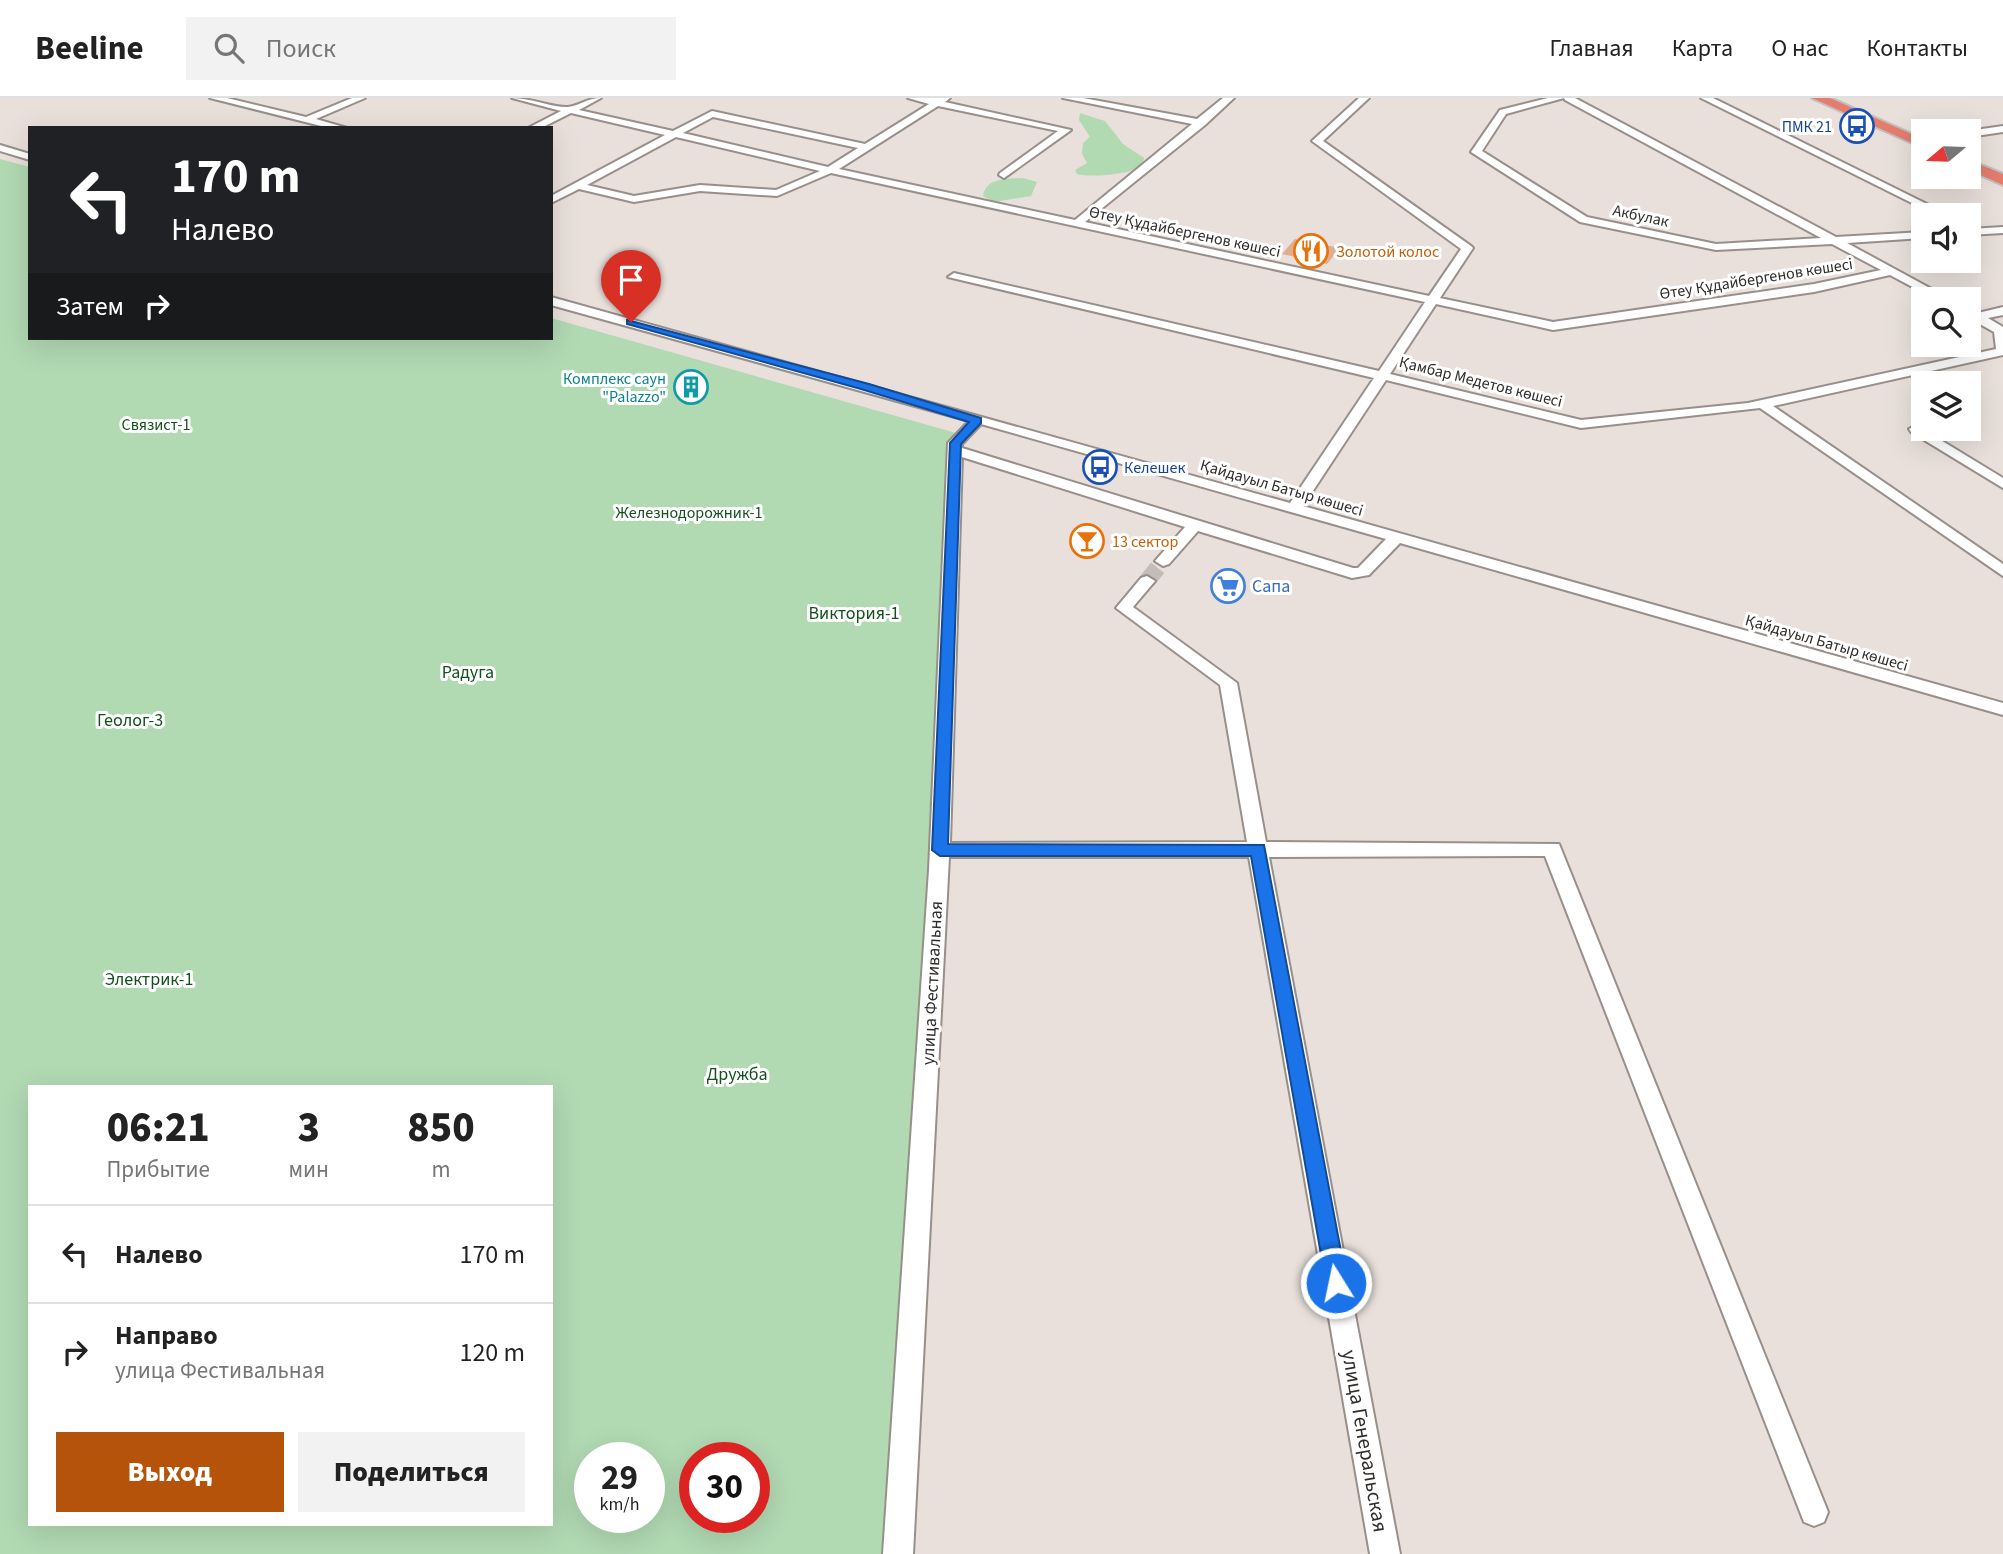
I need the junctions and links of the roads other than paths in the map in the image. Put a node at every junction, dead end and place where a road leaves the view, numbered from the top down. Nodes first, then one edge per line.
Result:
1 (215, 98) edge
2 (360, 98) edge
3 (518, 98) edge
4 (596, 98) edge
5 (913, 98) edge
6 (1068, 98) edge
7 (1229, 98) edge
8 (1364, 98) edge
9 (1559, 98) edge
10 (1568, 98) edge
11 (1706, 98) edge
12 (1819, 98) edge
13 (1086, 99) edge
14 (941, 101) edge
15 (570, 110) junction
16 (308, 119) junction
17 (1202, 123) junction
18 (334, 126) edge
19 (537, 126) edge
20 (2003, 129) edge
21 (1981, 132) edge
22 (673, 134) junction
23 (1911, 138) edge
24 (867, 147) junction
25 (2, 151) edge
26 (28, 157) edge
27 (830, 170) junction
28 (1981, 170) edge
29 (1004, 175) dead end
30 (2003, 180) edge
31 (578, 186) junction
32 (553, 199) edge
33 (1920, 203) edge
34 (1076, 224) junction
35 (2003, 230) edge
36 (1981, 231) edge
37 (1911, 236) edge
38 (1835, 240) junction
39 (1891, 271) junction
40 (954, 277) dead end
41 (1921, 287) edge
42 (553, 301) edge
43 (1433, 301) junction
44 (2003, 311) edge
45 (1981, 314) edge
46 (1981, 319) edge
47 (2003, 350) edge
48 (1380, 375) junction
49 (1762, 404) junction
50 (977, 421) junction
51 (1935, 441) edge
52 (956, 451) junction
53 (2003, 484) edge
54 (1294, 508) junction
55 (1195, 525) junction
56 (1396, 538) junction
57 (1163, 561) tunnel mouth
58 (2003, 571) edge
59 (1147, 581) tunnel mouth
60 (2003, 709) edge
61 (940, 850) junction
62 (1258, 850) junction
63 (1814, 1512) dead end
64 (898, 1554) edge
65 (1385, 1554) edge

1 - 16 street
2 - 16 street
3 - 15 street, Өтеу Құдайбергенов көшесі
4 - 15 street
5 - 14 street
6 - 13 street
7 - 17 street
8 - 43 street
9 - 38 street, Акбулак
10 - 38 street
11 - 33 street
12 - 23 highway
13 - 17 street
14 - 24 street
14 - 29 street
15 - 19 street
15 - 22 street, Өтеу Құдайбергенов көшесі
16 - 18 street
17 - 34 street
20 - 21 street
22 - 24 street
22 - 27 street, Өтеу Құдайбергенов көшесі
22 - 31 street
24 - 27 street
25 - 26 street
27 - 31 street
27 - 34 street, Өтеу Құдайбергенов көшесі
28 - 30 highway
31 - 32 street
34 - 43 street, Өтеу Құдайбергенов көшесі
35 - 36 street
37 - 38 street, Акбулак
38 - 39 street
39 - 41 street
39 - 43 street, Өтеу Құдайбергенов көшесі
40 - 48 street, Қамбар Медетов көшесі
42 - 50 street, Қайдауыл Батыр көшесі
43 - 48 street
44 - 45 street
46 - 47 street, Қамбар Медетов көшесі
47 - 49 street, Қамбар Медетов көшесі
48 - 49 street, Қамбар Медетов көшесі
48 - 54 street
49 - 58 street
50 - 52 street
50 - 54 street, Қайдауыл Батыр көшесі
51 - 53 street
52 - 55 street
52 - 61 street, улица Фестивальная
54 - 56 street, Қайдауыл Батыр көшесі
55 - 56 street
55 - 57 street
56 - 60 street, Қайдауыл Батыр көшесі
59 - 62 street, улица Генеральская
61 - 62 street
61 - 64 street, улица Фестивальная
62 - 63 street
62 - 65 street, улица Генеральская

